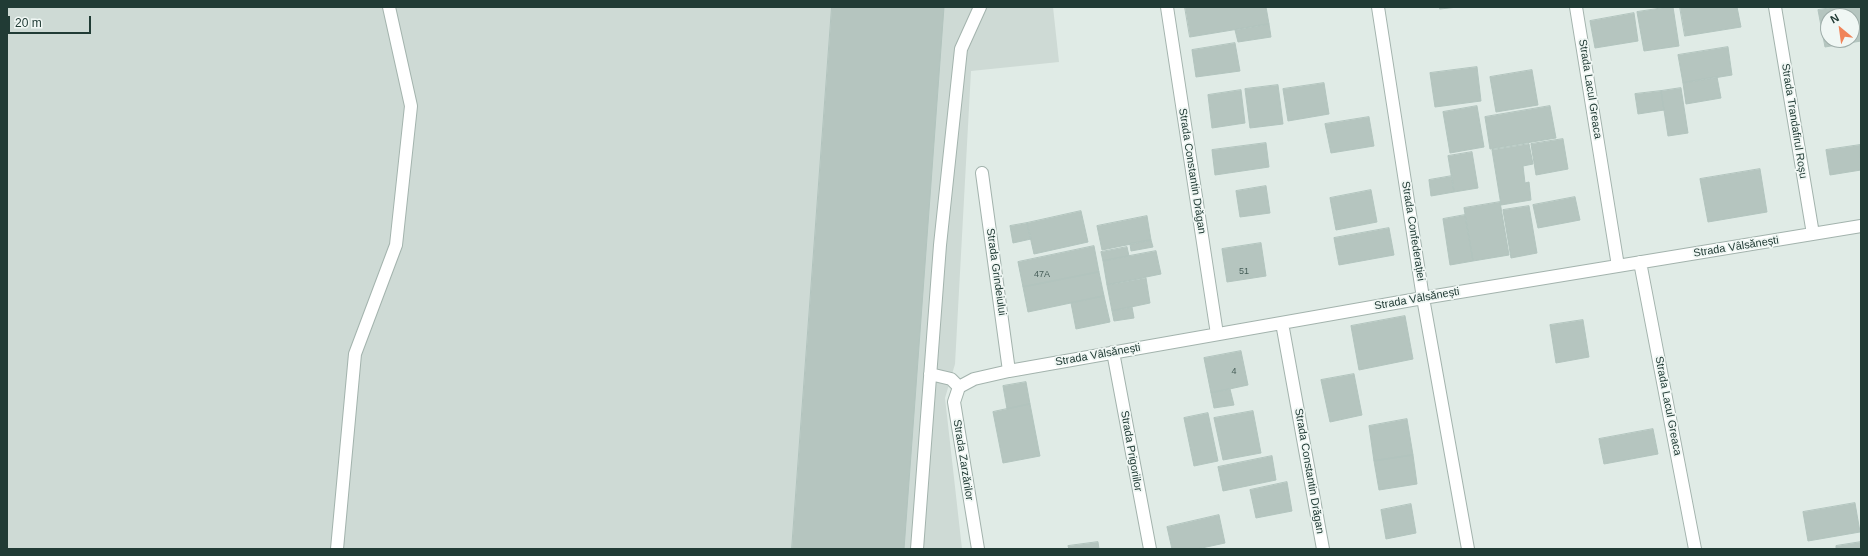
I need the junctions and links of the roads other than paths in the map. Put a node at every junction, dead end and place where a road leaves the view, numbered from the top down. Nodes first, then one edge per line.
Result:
1 (389, 7) edge
2 (980, 7) edge
3 (1167, 7) edge
4 (1378, 7) edge
5 (1576, 7) edge
6 (1775, 7) edge
7 (982, 173) dead end
8 (1861, 228) edge
9 (1813, 234) junction
10 (1640, 262) junction
11 (1618, 266) junction
12 (1423, 298) junction
13 (1282, 323) junction
14 (1217, 334) junction
15 (1113, 352) junction
16 (1009, 371) junction
17 (930, 374) junction
18 (959, 387) junction
19 (337, 549) edge
20 (917, 549) edge
21 (978, 549) edge
22 (1150, 549) edge
23 (1323, 549) edge
24 (1468, 549) edge
25 (1695, 549) edge

1 - 19 street
2 - 17 street
3 - 14 street, Strada Constantin Drăgan
4 - 12 street, Strada Confederației
5 - 11 street, Strada Lacul Greaca
6 - 9 street, Strada Trandafirul Roșu
7 - 16 street, Strada Grindeiului
8 - 9 street, Strada Vâlsănești
9 - 10 street, Strada Vâlsănești
10 - 11 street, Strada Vâlsănești
10 - 25 street, Strada Lacul Greaca
11 - 12 street, Strada Vâlsănești
12 - 13 street, Strada Vâlsănești
12 - 24 street, Strada Confederației
13 - 14 street, Strada Vâlsănești
13 - 23 street, Strada Constantin Drăgan
14 - 15 street, Strada Vâlsănești
15 - 16 street, Strada Vâlsănești
15 - 22 street, Strada Prigoriilor
16 - 18 street, Strada Vâlsănești
17 - 18 street
17 - 20 street
18 - 21 street, Strada Zarzărilor

